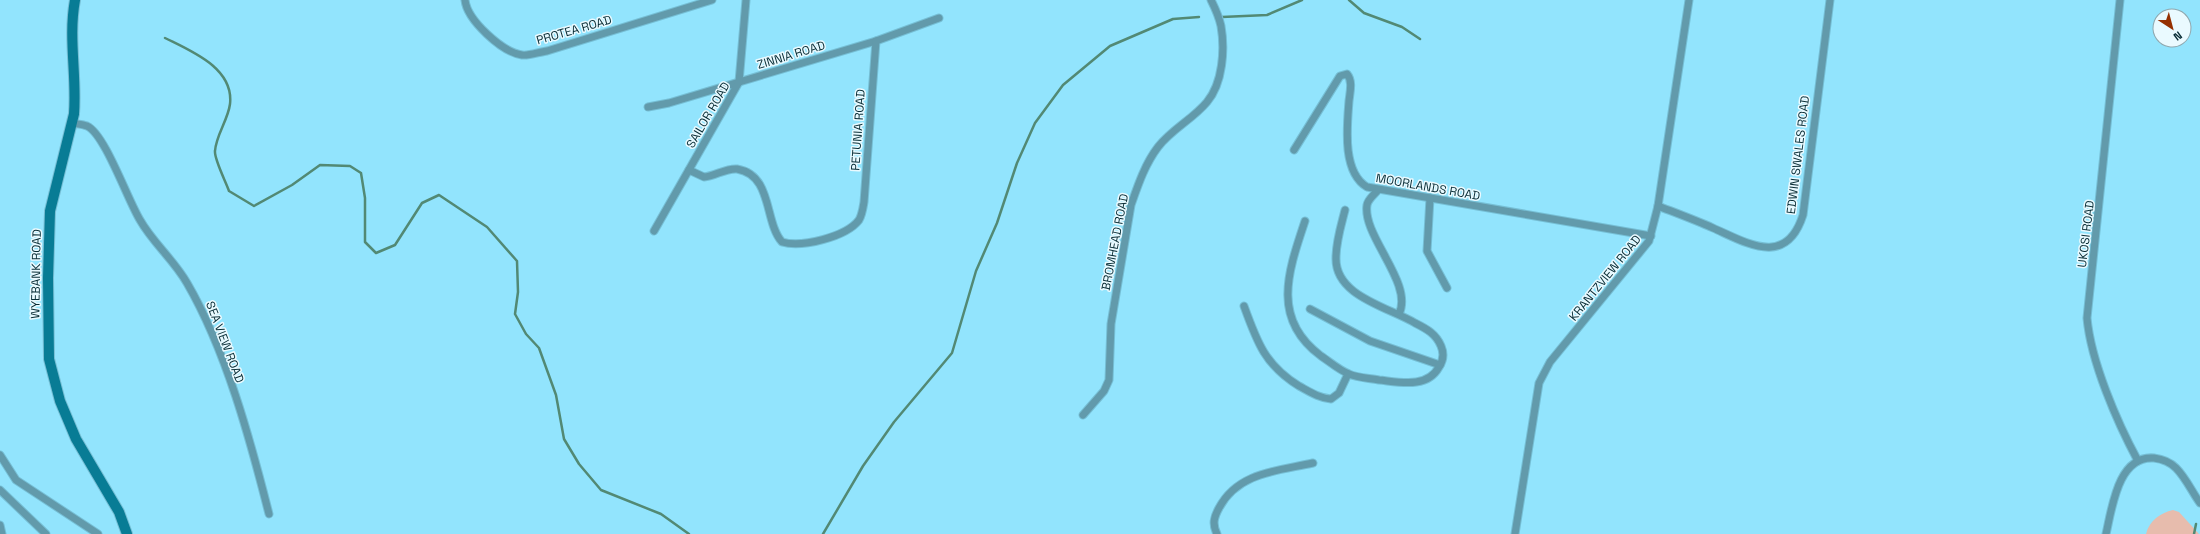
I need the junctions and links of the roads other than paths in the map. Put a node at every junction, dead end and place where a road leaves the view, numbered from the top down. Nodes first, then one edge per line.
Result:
1 (76, 0) edge
2 (465, 0) edge
3 (712, 0) edge
4 (746, 0) edge
5 (1211, 0) edge
6 (1689, 0) edge
7 (1830, 0) edge
8 (2120, 0) edge
9 (939, 18) dead end
10 (876, 41) junction
11 (739, 82) junction
12 (648, 107) dead end
13 (72, 123) junction
14 (1294, 150) dead end
15 (689, 170) junction
16 (1378, 190) junction
17 (1430, 198) junction
18 (1658, 206) junction
19 (1345, 210) dead end
20 (1305, 221) dead end
21 (654, 231) dead end
22 (1651, 236) junction
23 (1447, 288) dead end
24 (1244, 306) dead end
25 (1310, 309) dead end
26 (1399, 314) junction
27 (1440, 365) junction
28 (1348, 374) junction
29 (1083, 415) dead end
30 (0, 455) edge
31 (2138, 461) junction
32 (1313, 463) dead end
33 (0, 490) edge
34 (2200, 503) edge
35 (269, 514) dead end
36 (0, 525) edge
37 (2, 534) edge
38 (46, 534) edge
39 (98, 534) edge
40 (127, 534) edge
41 (1217, 534) edge
42 (1515, 534) edge
43 (2106, 534) edge

1 - 13 main road, WYEBANK ROAD
2 - 3 street, PROTEA ROAD
4 - 11 street, SAILOR ROAD
5 - 29 street, BROMHEAD ROAD
6 - 18 street, KRANTZVIEW ROAD
7 - 18 street, EDWIN SWALES ROAD
8 - 31 street, UKOSI ROAD
9 - 10 street, ZINNIA ROAD
10 - 11 street, ZINNIA ROAD
10 - 15 street, PETUNIA ROAD
11 - 12 street, ZINNIA ROAD
11 - 15 street, SAILOR ROAD
13 - 35 street, SEA VIEW ROAD
13 - 40 main road, WYEBANK ROAD
14 - 16 street, MOORLANDS ROAD
15 - 21 street, SAILOR ROAD
16 - 17 street, MOORLANDS ROAD
16 - 26 street
17 - 22 street, MOORLANDS ROAD
17 - 23 street
18 - 22 street, KRANTZVIEW ROAD
19 - 26 street
20 - 28 street
22 - 42 street, KRANTZVIEW ROAD
24 - 28 street
25 - 27 street
26 - 27 street
27 - 28 street
30 - 39 street
31 - 34 street
31 - 43 street
32 - 41 street
33 - 38 street
36 - 37 street

